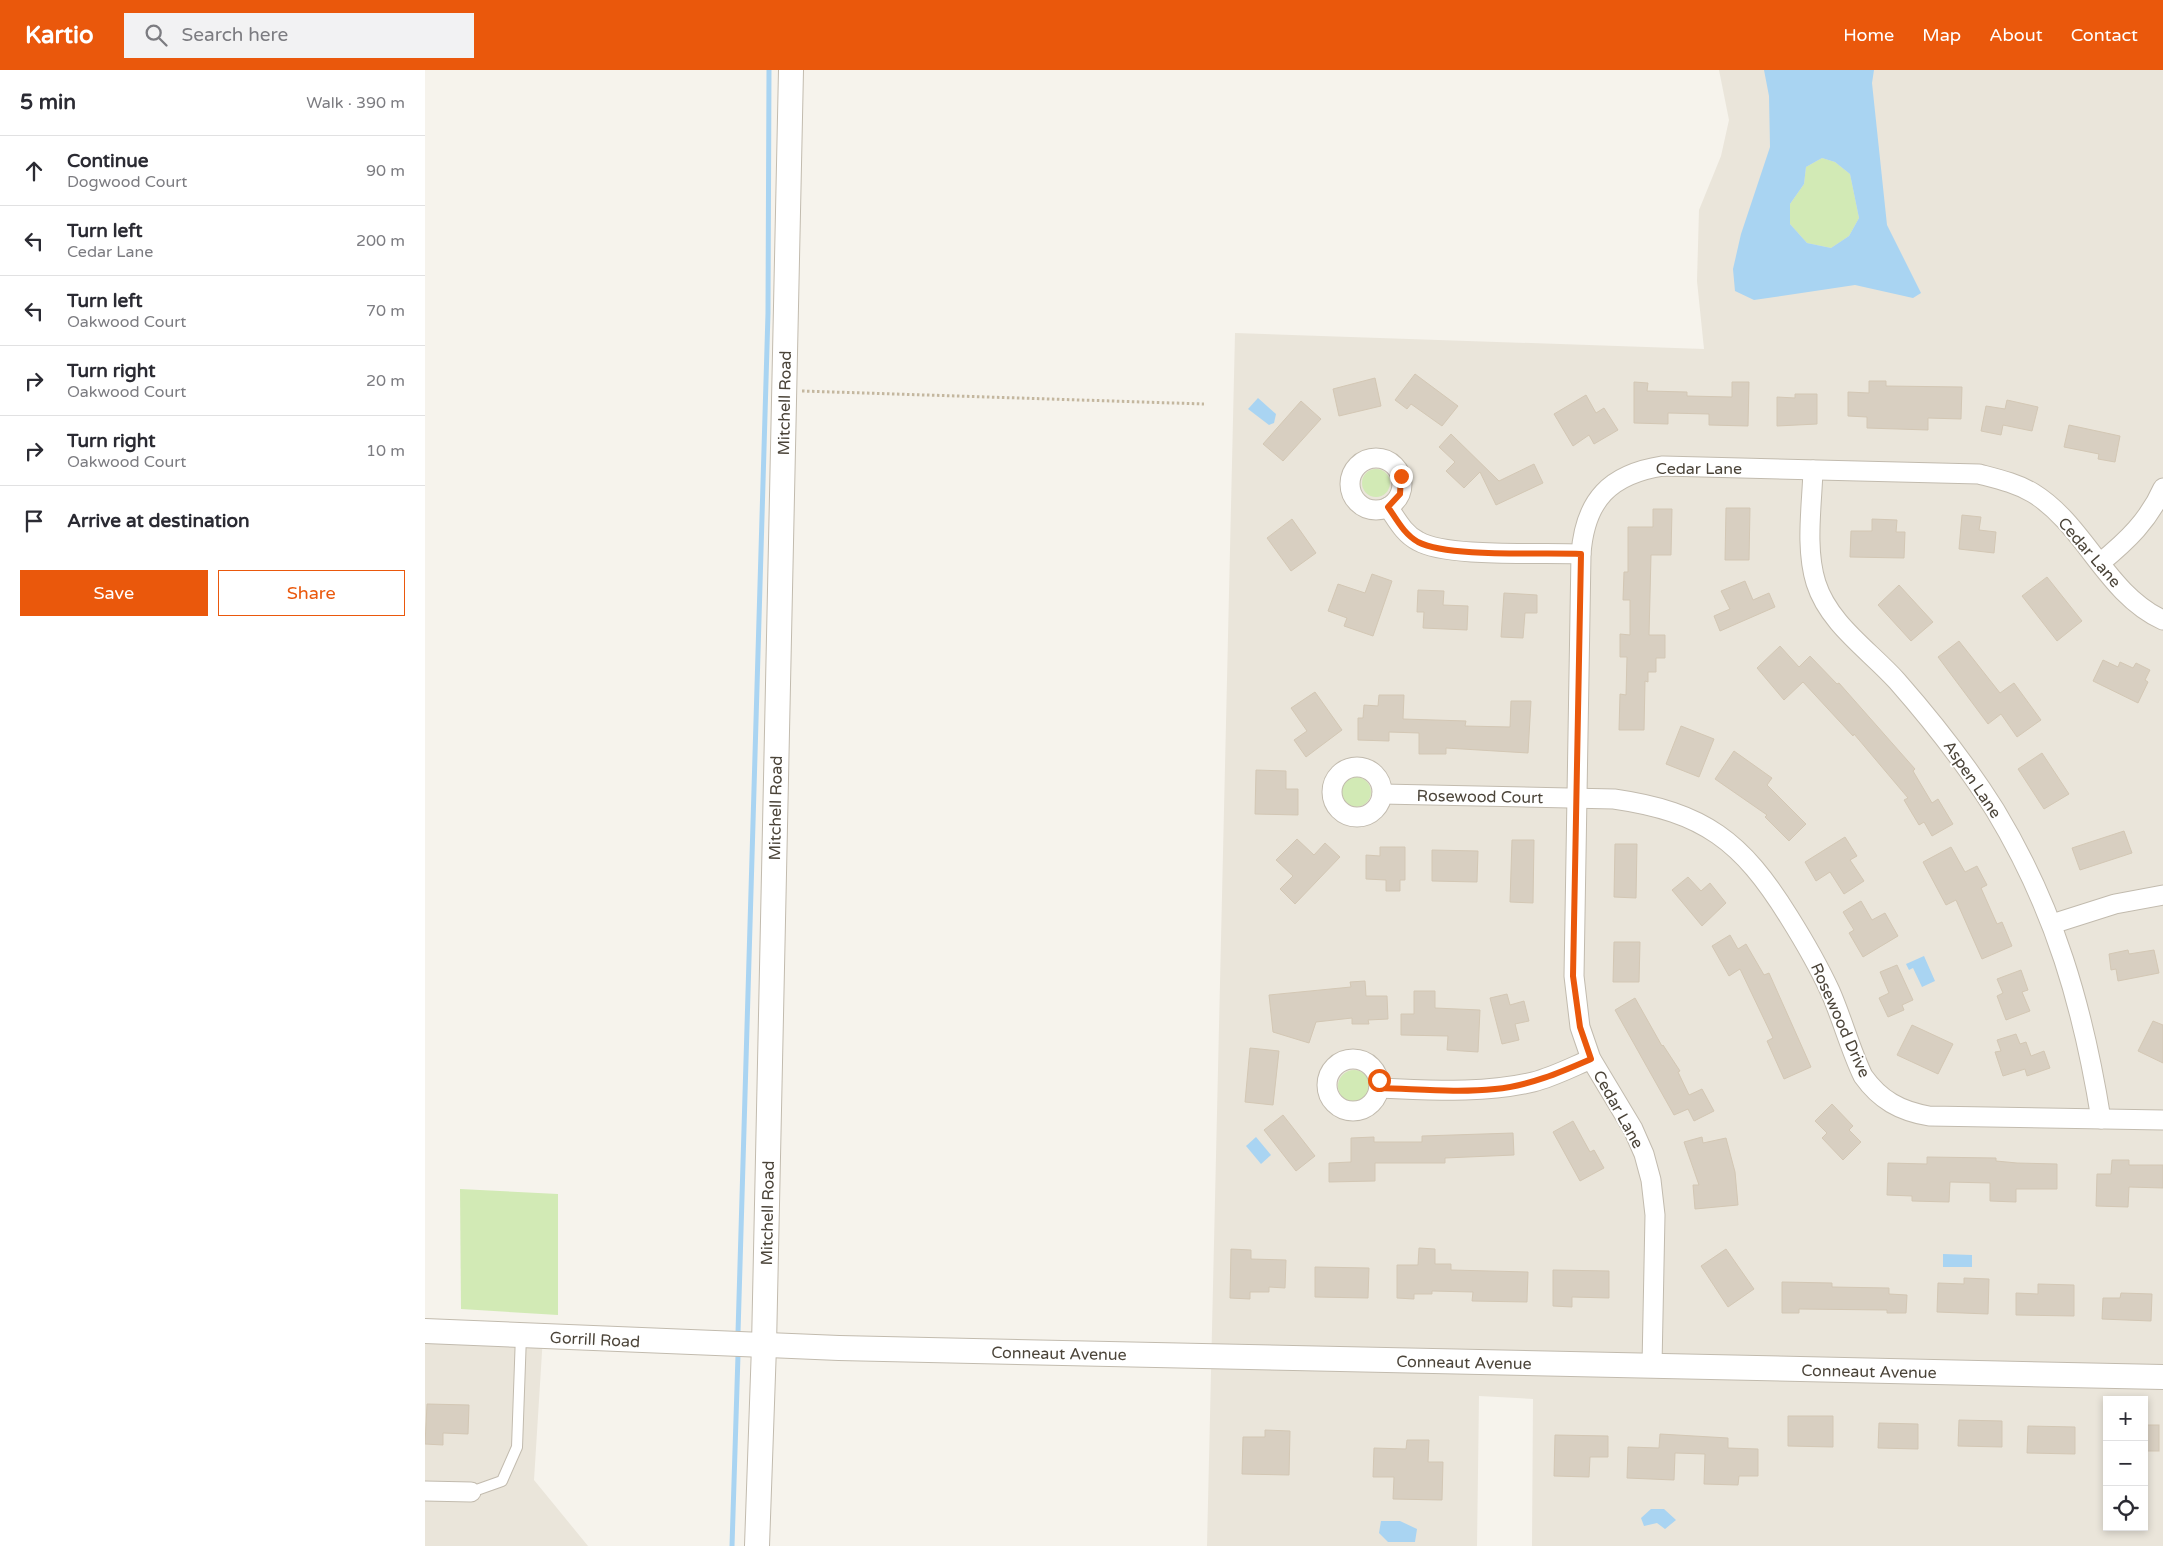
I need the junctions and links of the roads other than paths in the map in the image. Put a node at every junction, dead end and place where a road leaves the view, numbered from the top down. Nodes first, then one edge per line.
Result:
1 (791, 70) edge
2 (1813, 470) junction
3 (2163, 488) edge
4 (1388, 507) dead end
5 (1581, 554) junction
6 (2100, 563) junction
7 (2163, 620) edge
8 (1383, 794) dead end
9 (1577, 798) junction
10 (2163, 895) edge
11 (2052, 924) junction
12 (1591, 1059) junction
13 (1379, 1088) dead end
14 (2101, 1119) junction
15 (2163, 1120) edge
16 (425, 1331) edge
17 (521, 1335) junction
18 (764, 1346) junction
19 (1652, 1366) junction
20 (2163, 1376) edge
21 (425, 1491) edge
22 (471, 1492) joint
23 (757, 1546) edge

1 - 18 street, Mitchell Road
2 - 5 street, Cedar Lane
2 - 6 street, Cedar Lane
2 - 11 street, Aspen Lane
3 - 6 street
4 - 5 street
5 - 9 street, Cedar Lane
6 - 7 street, Cedar Lane
8 - 9 street, Rosewood Court
9 - 12 street, Cedar Lane
9 - 14 street, Rosewood Drive
10 - 11 street
11 - 14 street, Aspen Lane
12 - 13 street
12 - 19 street, Cedar Lane
14 - 15 street, Rosewood Drive
16 - 17 street, Gorrill Road
17 - 18 street, Gorrill Road
17 - 22 lane
18 - 19 street, Conneaut Avenue
18 - 23 street, Mitchell Road
19 - 20 street, Conneaut Avenue
21 - 22 street

